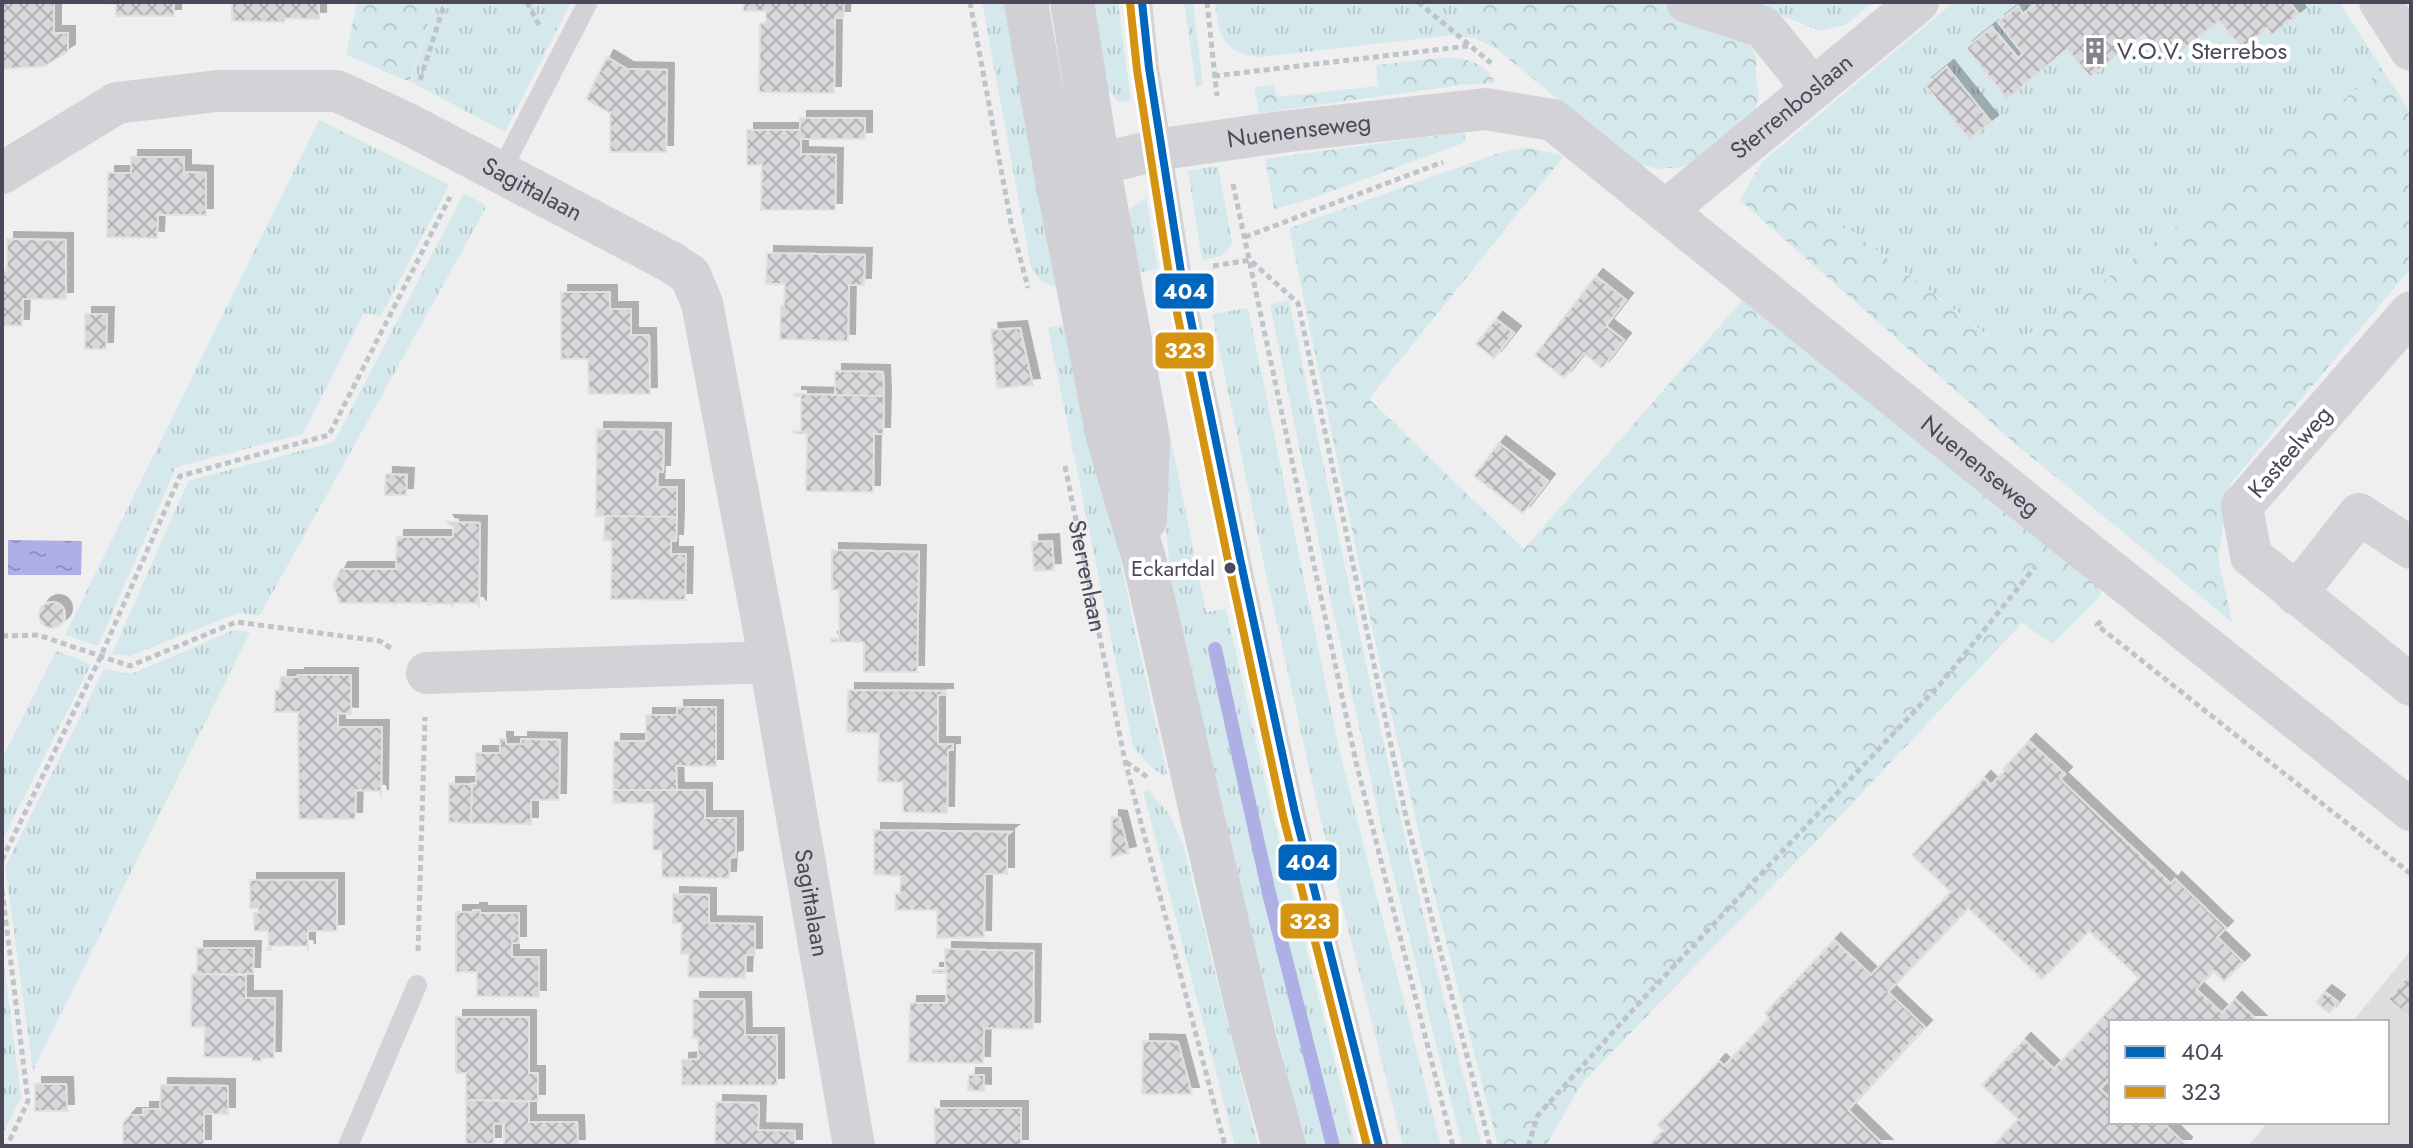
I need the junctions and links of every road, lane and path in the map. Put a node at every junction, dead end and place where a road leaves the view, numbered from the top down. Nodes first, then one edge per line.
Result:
1 (445, 2) edge
2 (588, 2) edge
3 (970, 2) edge
4 (1026, 2) edge
5 (1072, 2) edge
6 (1142, 2) edge
7 (1207, 2) edge
8 (1418, 2) edge
9 (1687, 2) edge
10 (1918, 2) edge
11 (2380, 2) edge
12 (2411, 50) edge
13 (1813, 89) junction
14 (406, 123) junction
15 (1162, 149) junction
16 (1450, 159) dead end
17 (1098, 164) junction
18 (485, 165) junction
19 (2, 173) edge
20 (1061, 199) junction
21 (1665, 211) junction
22 (1250, 260) junction
23 (1031, 298) dead end
24 (2411, 312) edge
25 (1062, 452) dead end
26 (2063, 533) junction
27 (2411, 548) edge
28 (1144, 559) junction
29 (2296, 594) junction
30 (2, 636) edge
31 (100, 658) junction
32 (770, 662) junction
33 (427, 673) junction
34 (2411, 685) edge
35 (2411, 810) edge
36 (2, 860) edge
37 (2, 890) edge
38 (417, 985) joint
39 (7, 1146) edge
40 (348, 1146) edge
41 (854, 1146) edge
42 (1225, 1146) edge
43 (1284, 1146) edge
44 (1379, 1146) edge
45 (1453, 1146) edge
46 (1490, 1146) edge
47 (1528, 1146) edge

1 - 14 path
2 - 18 lane
3 - 23 path
4 - 20 main road
5 - 17 main road
6 - 15 lane
7 - 8 path
9 - 13 street
10 - 13 street, Sterrenboslaan
11 - 12 street
13 - 21 street, Sterrenboslaan
14 - 18 street, Sagittalaan
14 - 19 street, Sagittalaan
15 - 17 street, Nuenenseweg
15 - 21 street, Nuenenseweg
15 - 44 lane
16 - 22 path
17 - 20 street
17 - 28 main road
18 - 31 path
18 - 32 street, Sagittalaan
20 - 28 main road
21 - 26 street, Nuenenseweg
22 - 45 path
22 - 46 path
24 - 29 street, Kasteelweg
25 - 42 path, Sterrenlaan
26 - 35 street, Nuenenseweg
26 - 47 path
27 - 29 street
28 - 43 main road
29 - 34 street, Kasteelweg
30 - 31 path
31 - 33 path
31 - 36 path
32 - 33 street
32 - 41 street, Sagittalaan
33 - 38 path
37 - 39 path
38 - 40 lane

